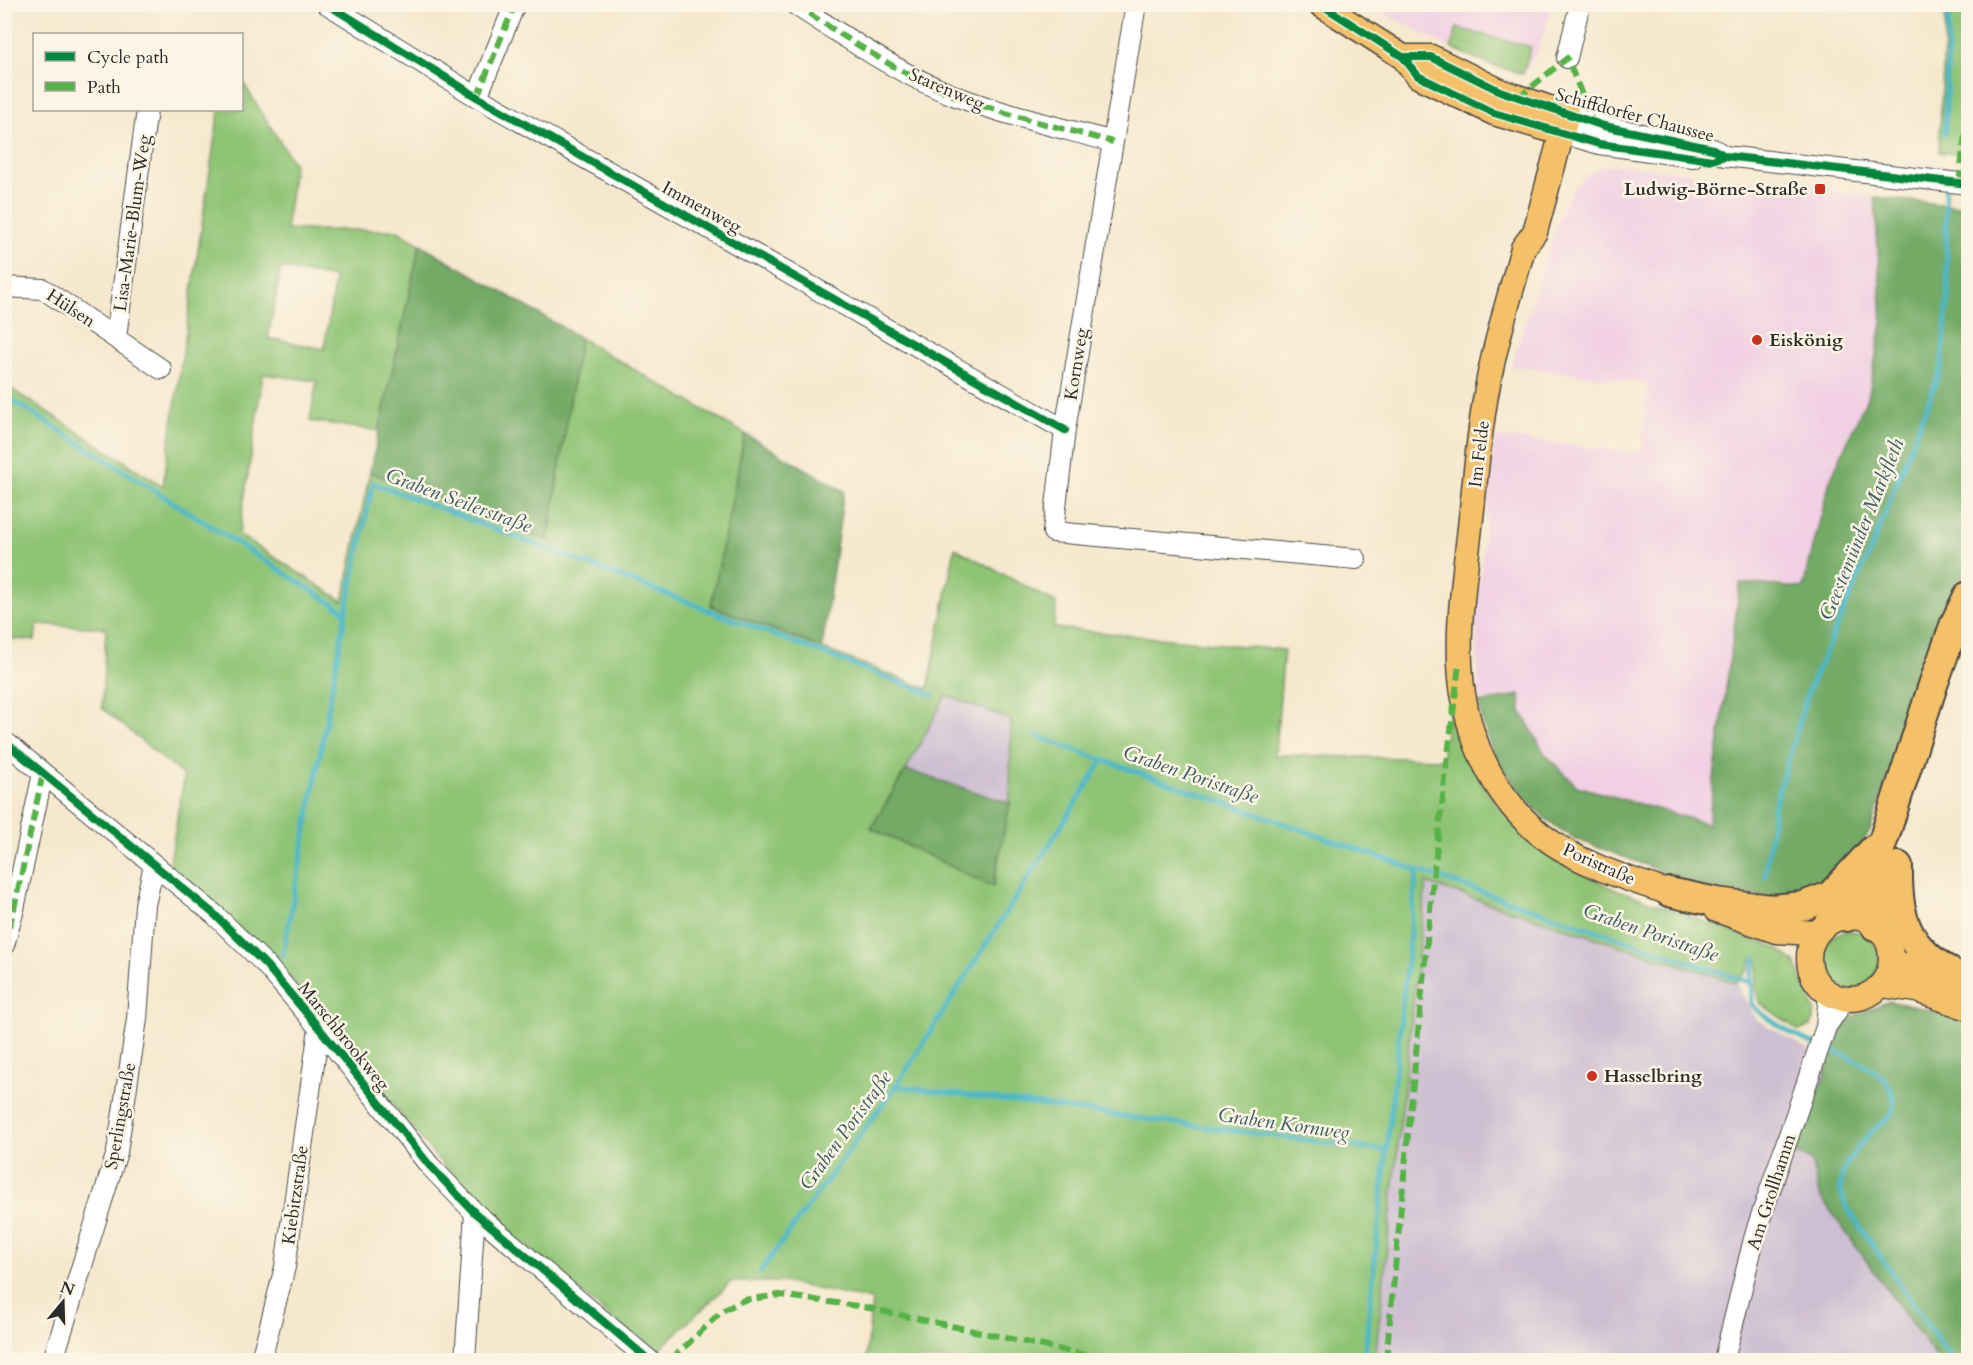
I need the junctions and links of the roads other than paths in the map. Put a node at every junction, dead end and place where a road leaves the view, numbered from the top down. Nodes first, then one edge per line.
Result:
1 (514, 4) edge
2 (794, 4) edge
3 (1136, 4) edge
4 (1320, 4) edge
5 (1580, 4) edge
6 (329, 5) edge
7 (1567, 58) dead end
8 (477, 97) junction
9 (147, 111) edge
10 (1558, 121) junction
11 (1113, 142) junction
12 (1968, 184) edge
13 (4, 287) edge
14 (116, 337) junction
15 (160, 369) dead end
16 (1065, 430) junction
17 (1356, 560) dead end
18 (1968, 596) edge
19 (1968, 621) edge
20 (1459, 664) joint
21 (4, 741) edge
22 (43, 773) junction
23 (1892, 830) junction
24 (154, 865) junction
25 (1669, 892) junction
26 (1847, 917) junction
27 (1875, 926) junction
28 (1813, 944) junction
29 (4, 945) edge
30 (1891, 961) junction
31 (1968, 982) edge
32 (1881, 985) junction
33 (1968, 989) edge
34 (1837, 997) junction
35 (1968, 1008) edge
36 (320, 1028) junction
37 (475, 1214) junction
38 (53, 1360) edge
39 (261, 1360) edge
40 (465, 1360) edge
41 (649, 1360) edge
42 (1724, 1360) edge

1 - 8 street
2 - 11 street, Starenweg
3 - 11 street, Kornweg
4 - 10 main road, Schiffdorfer Chaussee
5 - 7 street
6 - 8 street, Immenweg
8 - 16 street, Immenweg
9 - 14 street, Lisa-Marie-Blum-Weg
10 - 12 street, Schiffdorfer Chaussee
10 - 20 main road, Im Felde
11 - 16 street, Kornweg
13 - 14 street, Hülsen
14 - 15 street, Hülsen
16 - 17 street, Kornweg
18 - 23 highway
19 - 23 highway
20 - 25 main road, Poristraße
21 - 22 street, Marschbrookweg
22 - 24 street, Marschbrookweg
22 - 29 street
23 - 25 highway
23 - 26 highway
23 - 27 highway
23 - 31 highway
24 - 36 street, Marschbrookweg
24 - 38 street, Sperlingstraße
25 - 28 main road, Poristraße
26 - 27 main road
26 - 28 main road
27 - 30 main road
28 - 34 main road
30 - 32 main road
30 - 33 main road
32 - 34 main road
32 - 35 main road
34 - 42 street, Am Grollhamm
36 - 37 street, Marschbrookweg
36 - 39 street, Kiebitzstraße
37 - 40 street
37 - 41 street, Marschbrookweg

